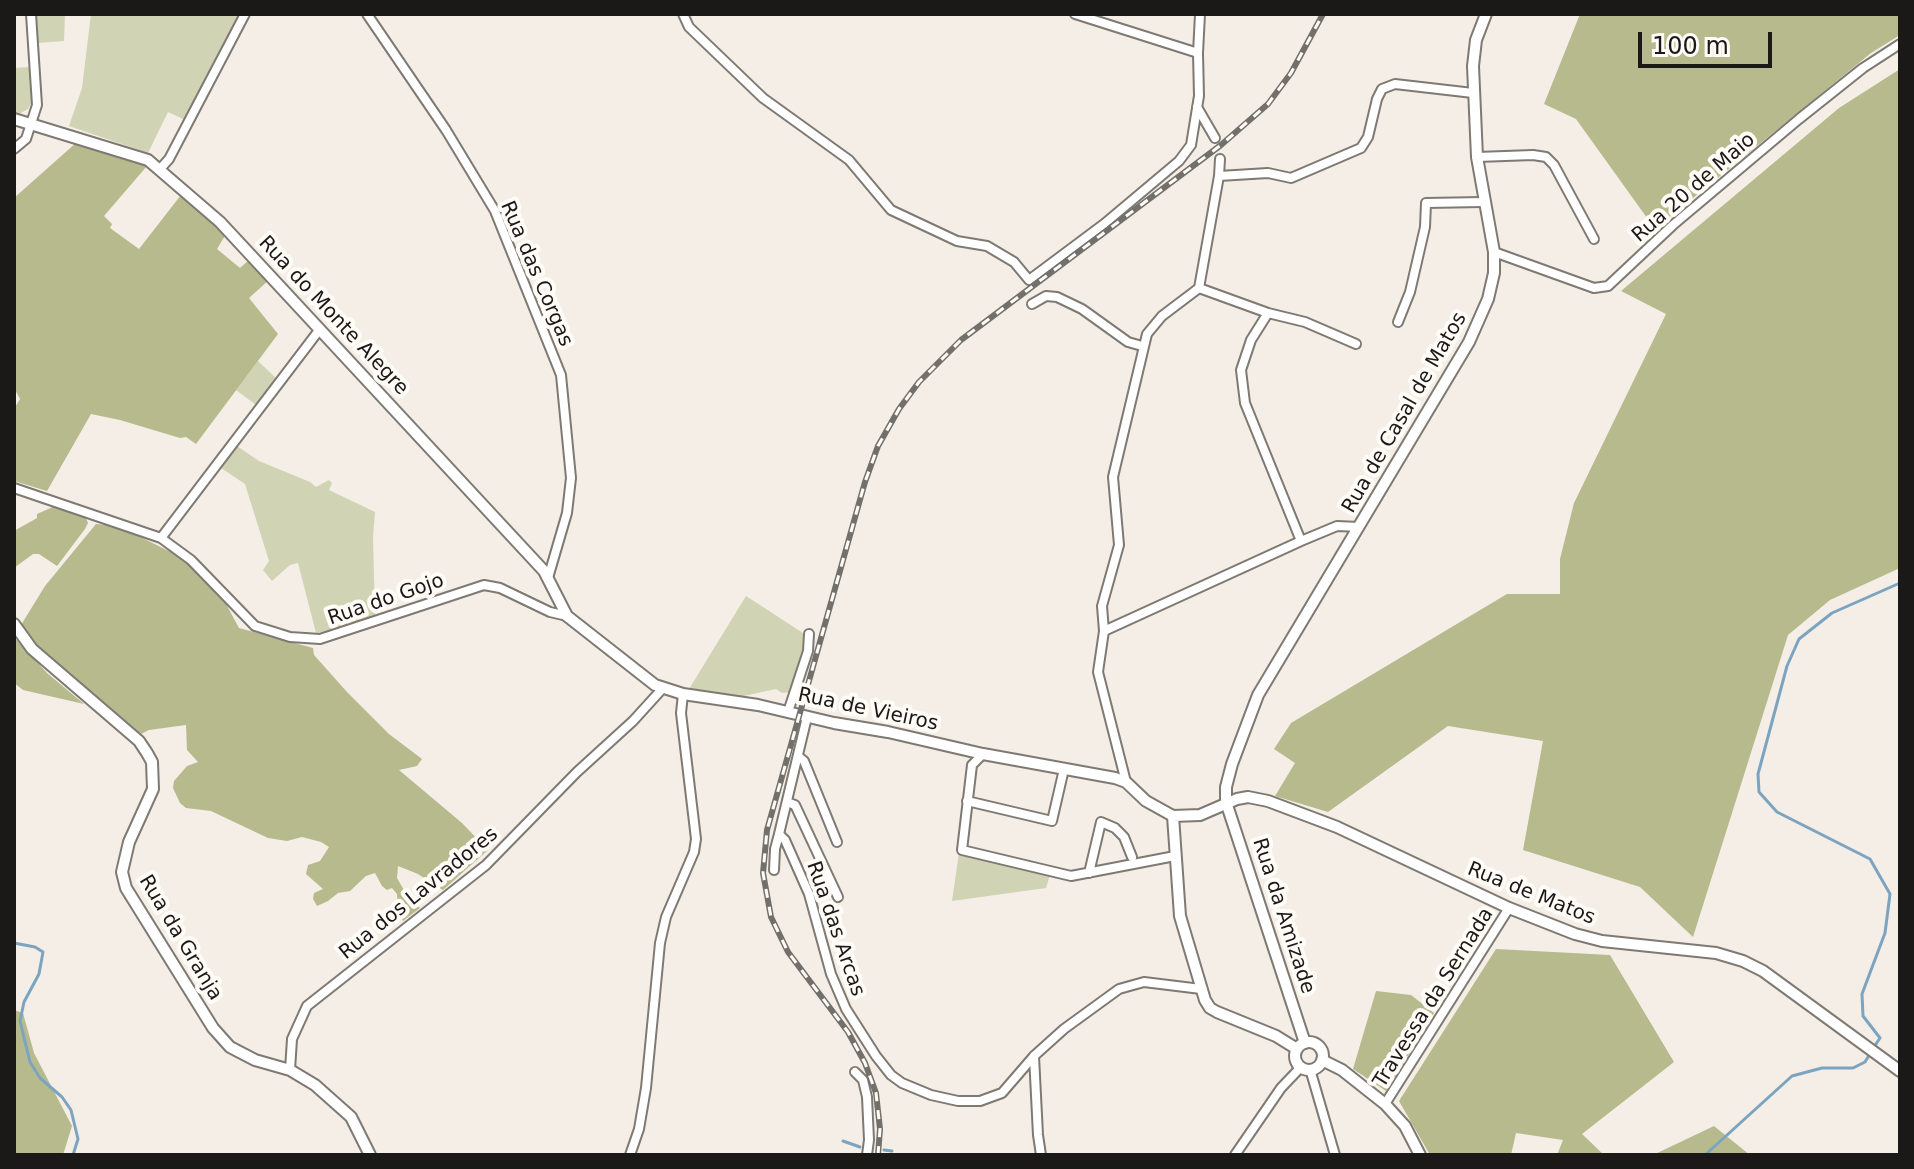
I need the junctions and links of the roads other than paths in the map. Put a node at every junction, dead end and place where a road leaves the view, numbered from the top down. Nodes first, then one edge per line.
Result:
1 (31, 14) edge
2 (245, 14) edge
3 (367, 14) edge
4 (683, 14) edge
5 (1075, 14) edge
6 (1200, 14) edge
7 (1486, 14) edge
8 (1900, 44) edge
9 (1198, 53) junction
10 (1473, 93) junction
11 (1197, 107) junction
12 (14, 119) edge
13 (32, 124) junction
14 (1215, 138) dead end
15 (14, 149) edge
16 (1477, 157) junction
17 (1220, 159) dead end
18 (160, 169) junction
19 (1219, 176) junction
20 (1483, 202) junction
21 (1594, 239) dead end
22 (1494, 252) junction
23 (1199, 288) junction
24 (1032, 304) dead end
25 (1268, 313) junction
26 (1398, 322) dead end
27 (320, 329) junction
28 (1356, 344) dead end
29 (1142, 346) junction
30 (14, 488) edge
31 (1359, 527) junction
32 (161, 538) junction
33 (1301, 541) junction
34 (548, 578) junction
35 (567, 616) junction
36 (14, 624) edge
37 (1104, 631) junction
38 (809, 634) dead end
39 (663, 688) junction
40 (683, 694) junction
41 (788, 712) junction
42 (807, 717) junction
43 (983, 754) junction
44 (798, 756) junction
45 (1064, 769) junction
46 (1126, 782) junction
47 (967, 801) junction
48 (787, 802) junction
49 (1226, 802) junction
50 (1173, 816) junction
51 (779, 834) junction
52 (837, 842) dead end
53 (1175, 856) junction
54 (1132, 857) dead end
55 (774, 870) dead end
56 (1089, 873) junction
57 (838, 897) dead end
58 (1509, 908) junction
59 (1201, 989) junction
60 (1301, 1046) junction
61 (1034, 1056) junction
62 (1322, 1060) junction
63 (1306, 1068) junction
64 (290, 1070) junction
65 (1900, 1071) edge
66 (855, 1072) dead end
67 (1385, 1104) junction
68 (370, 1155) edge
69 (630, 1155) edge
70 (867, 1155) edge
71 (1041, 1155) edge
72 (1235, 1155) edge
73 (1335, 1155) edge
74 (1420, 1155) edge

1 - 13 street
2 - 18 street
3 - 34 street, Rua das Corgas
4 - 11 street
5 - 9 street
6 - 9 street
7 - 10 street, Rua de Casal de Matos
8 - 22 street, Rua 20 de Maio
9 - 11 street
10 - 16 street, Rua de Casal de Matos
10 - 19 street
11 - 14 street
12 - 13 street, Rua do Monte Alegre
13 - 15 street
13 - 18 street, Rua do Monte Alegre
16 - 20 street, Rua de Casal de Matos
16 - 21 street
17 - 19 street
18 - 27 street, Rua do Monte Alegre
19 - 23 street
20 - 22 street, Rua de Casal de Matos
20 - 26 street
22 - 31 street, Rua de Casal de Matos
23 - 25 street
23 - 29 street
24 - 29 street
25 - 28 street
25 - 33 street
27 - 32 street
27 - 34 street, Rua do Monte Alegre
29 - 37 street
30 - 32 street, Rua do Gojo
31 - 33 street
31 - 49 street, Rua de Casal de Matos
32 - 35 street, Rua do Gojo
33 - 37 street
34 - 35 street, Rua do Monte Alegre
35 - 39 street, Rua de Vieiros
36 - 64 street, Rua da Granja
37 - 46 street
38 - 41 street
39 - 40 street, Rua de Vieiros
39 - 64 street, Rua dos Lavradores
40 - 41 street, Rua de Vieiros
40 - 69 street
41 - 42 street, Rua de Vieiros
42 - 43 street, Rua de Vieiros
42 - 44 street
43 - 45 street, Rua de Vieiros
43 - 47 street
44 - 48 street
44 - 52 street
45 - 46 street, Rua de Vieiros
45 - 47 street
46 - 50 street, Rua de Vieiros
47 - 56 street
48 - 51 street
48 - 57 street
49 - 50 street
49 - 58 street, Rua de Matos
49 - 60 street, Rua da Amizade
50 - 53 street
51 - 55 street
51 - 61 street, Rua das Arcas
53 - 56 street
53 - 59 street
54 - 56 street
58 - 65 street, Rua de Matos
58 - 67 street, Travessa da Sernada
59 - 60 street
59 - 61 street, Rua das Arcas
60 - 62 street
60 - 63 street
61 - 71 street
62 - 63 street
62 - 67 street
63 - 72 street
63 - 73 street
64 - 68 street, Rua da Granja
66 - 70 street
67 - 74 street

